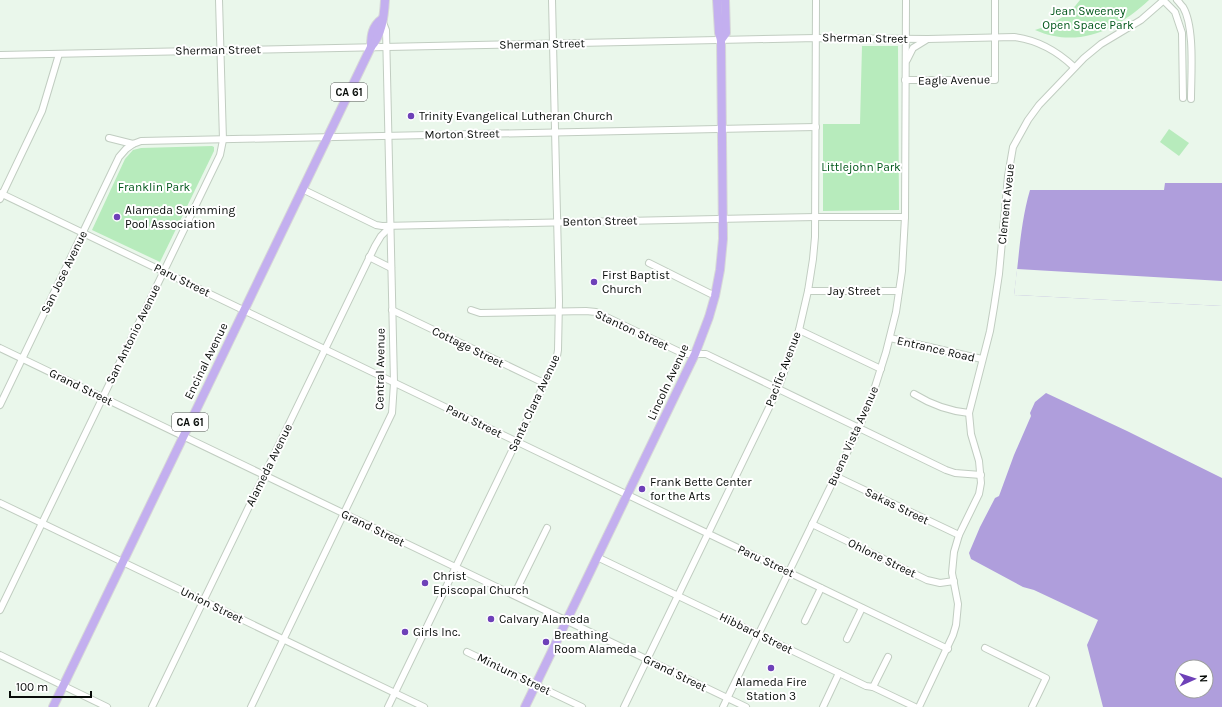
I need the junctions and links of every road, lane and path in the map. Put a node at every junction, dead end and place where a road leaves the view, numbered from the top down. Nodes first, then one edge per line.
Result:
1 (220, 0) edge
2 (385, 0) edge
3 (552, 0) edge
4 (716, 0) edge
5 (725, 0) edge
6 (816, 0) edge
7 (906, 0) edge
8 (995, 0) edge
9 (1164, 0) edge
10 (1177, 0) edge
11 (382, 19) junction
12 (816, 38) junction
13 (906, 38) junction
14 (995, 38) junction
15 (928, 39) junction
16 (721, 40) junction
17 (553, 43) junction
18 (371, 47) junction
19 (387, 47) junction
20 (221, 50) junction
21 (59, 54) junction
22 (0, 55) edge
23 (906, 64) junction
24 (1074, 68) junction
25 (905, 80) junction
26 (1183, 98) dead end
27 (1190, 99) dead end
28 (816, 127) junction
29 (723, 129) junction
30 (555, 132) junction
31 (389, 136) junction
32 (327, 137) junction
33 (109, 138) dead end
34 (222, 140) junction
35 (132, 144) junction
36 (302, 189) junction
37 (1, 195) edge
38 (816, 217) junction
39 (905, 217) junction
40 (723, 218) junction
41 (557, 222) junction
42 (390, 226) junction
43 (83, 233) junction
44 (369, 257) junction
45 (649, 263) dead end
46 (392, 268) junction
47 (164, 272) junction
48 (808, 291) junction
49 (899, 291) junction
50 (715, 296) junction
51 (244, 310) junction
52 (392, 310) junction
53 (471, 310) dead end
54 (559, 311) junction
55 (799, 330) junction
56 (890, 338) junction
57 (0, 348) edge
58 (324, 349) junction
59 (695, 354) junction
60 (22, 359) junction
61 (982, 360) junction
62 (881, 370) junction
63 (394, 383) junction
64 (544, 384) junction
65 (778, 389) junction
66 (914, 394) dead end
67 (103, 397) junction
68 (0, 405) edge
69 (969, 413) junction
70 (859, 428) junction
71 (184, 436) junction
72 (516, 442) junction
73 (264, 475) junction
74 (981, 475) junction
75 (835, 476) junction
76 (627, 495) junction
77 (0, 503) edge
78 (344, 514) junction
79 (42, 523) junction
80 (812, 524) junction
81 (546, 528) dead end
82 (708, 534) junction
83 (959, 535) junction
84 (597, 556) junction
85 (123, 562) junction
86 (456, 567) junction
87 (789, 572) junction
88 (954, 581) junction
89 (821, 588) junction
90 (514, 595) junction
91 (678, 595) junction
92 (203, 600) junction
93 (862, 608) junction
94 (0, 610) edge
95 (566, 620) junction
96 (805, 621) dead end
97 (759, 634) junction
98 (847, 639) dead end
99 (284, 640) junction
100 (985, 648) dead end
101 (948, 649) junction
102 (467, 652) dead end
103 (0, 655) edge
104 (888, 657) dead end
105 (647, 660) junction
106 (839, 673) junction
107 (536, 685) junction
108 (63, 686) junction
109 (874, 687) junction
110 (395, 693) junction
111 (727, 698) junction
112 (53, 707) edge
113 (108, 707) edge
114 (152, 707) edge
115 (251, 707) edge
116 (388, 707) edge
117 (424, 707) edge
118 (525, 707) edge
119 (582, 707) edge
120 (624, 707) edge
121 (723, 707) edge
122 (746, 707) edge
123 (823, 707) edge
124 (914, 707) edge
125 (919, 707) edge
126 (1032, 707) edge

1 - 20 street, San Antonio Avenue
2 - 11 main road, Central Avenue / CA 61
3 - 17 street, Santa Clara Avenue
4 - 16 main road, Lincoln Avenue
5 - 16 main road, Lincoln Avenue
6 - 12 street, Pacific Avenue
7 - 13 street, Buena Vista Avenue
8 - 14 street, Eagle Avenue
9 - 24 street, Clement Aveue
9 - 26 street
10 - 27 street
11 - 18 main road, Encinal Avenue / CA 61
11 - 19 street, Central Avenue
12 - 13 street, Sherman Street
12 - 16 street, Sherman Street
12 - 28 street, Pacific Avenue
13 - 15 street, Sherman Street
13 - 23 street, Buena Vista Avenue
14 - 15 street, Sherman Street
14 - 24 street, Sherman Street
14 - 25 street, Eagle Avenue
15 - 23 street
16 - 17 street, Sherman Street
16 - 29 main road, Lincoln Avenue
17 - 19 street, Sherman Street
17 - 30 street, Santa Clara Avenue
18 - 19 street, Sherman Street
18 - 20 street, Sherman Street
18 - 32 main road, Encinal Avenue / CA 61
19 - 31 street, Central Avenue
20 - 21 street, Sherman Street
20 - 34 street, San Antonio Avenue
21 - 22 street, Sherman Street
21 - 37 street
23 - 25 street, Buena Vista Avenue
24 - 61 street, Clement Aveue
25 - 39 street, Buena Vista Avenue
28 - 29 street, Morton Street
28 - 38 street, Pacific Avenue
29 - 30 street, Morton Street
29 - 40 main road, Lincoln Avenue
30 - 31 street, Morton Street
30 - 41 street, Santa Clara Avenue
31 - 32 street, Morton Street
31 - 42 street, Central Avenue
32 - 34 street, Morton Street
32 - 36 main road, Encinal Avenue / CA 61
33 - 35 street, Morton Street
34 - 35 street, Morton Street
34 - 47 street, San Antonio Avenue
35 - 43 street, San Jose Avenue
36 - 42 street, Benton Street
36 - 51 main road, Encinal Avenue / CA 61
37 - 43 street, Paru Street
38 - 39 street, Benton Street
38 - 40 street, Benton Street
38 - 48 street, Pacific Avenue
39 - 49 street, Buena Vista Avenue
40 - 41 street, Benton Street
40 - 50 main road, Lincoln Avenue
41 - 42 street, Benton Street
41 - 54 street, Santa Clara Avenue
42 - 44 street, Alameda Avenue
42 - 46 street, Central Avenue
43 - 47 street, Paru Street
43 - 60 street, San Jose Avenue
44 - 46 street
44 - 58 street, Alameda Avenue
45 - 50 street
46 - 52 street, Central Avenue
47 - 51 street, Paru Street
47 - 67 street, San Antonio Avenue
48 - 49 street, Jay Street
48 - 55 street, Pacific Avenue
49 - 56 street, Buena Vista Avenue
50 - 59 main road, Lincoln Avenue
51 - 58 street, Paru Street
51 - 71 main road, Encinal Avenue / CA 61
52 - 63 street, Central Avenue
52 - 64 street, Cottage Street
53 - 54 street, Stanton Street
54 - 59 street, Stanton Street
54 - 64 street, Santa Clara Avenue
55 - 62 street
55 - 65 street, Pacific Avenue
56 - 61 street, Entrance Road
56 - 62 street, Buena Vista Avenue
57 - 60 street, Grand Street
58 - 63 street, Paru Street
58 - 73 street, Alameda Avenue
59 - 65 street, Stanton Street
59 - 76 main road, Lincoln Avenue
60 - 67 street, Grand Street
60 - 68 street, San Jose Avenue
61 - 69 street, Clement Aveue
62 - 70 street, Buena Vista Avenue
63 - 72 street, Paru Street
63 - 78 street, Central Avenue
64 - 72 street, Santa Clara Avenue
65 - 70 street, Stanton Street
65 - 82 street, Pacific Avenue
66 - 69 street
67 - 71 street, Grand Street
67 - 79 street, San Antonio Avenue
69 - 74 street, Clement Aveue
70 - 74 street, Stanton Street
70 - 75 street, Buena Vista Avenue
71 - 73 street, Grand Street
71 - 85 main road, Encinal Avenue / CA 61
72 - 76 street, Paru Street
72 - 86 street, Santa Clara Avenue
73 - 78 street, Grand Street
73 - 92 street, Alameda Avenue
74 - 83 street, Clement Aveue
75 - 80 street, Buena Vista Avenue
75 - 83 street, Sakas Street
76 - 82 street, Paru Street
76 - 84 main road, Lincoln Avenue
77 - 79 street, Union Street
78 - 86 street, Grand Street
78 - 99 street, Central Avenue
79 - 85 street, Union Street
79 - 94 street, San Antonio Avenue
80 - 87 street, Buena Vista Avenue
80 - 88 street, Ohlone Street
81 - 90 street
82 - 87 street, Paru Street
82 - 91 street, Pacific Avenue
83 - 88 street, Clement Aveue
84 - 91 street, Hibbard Street
84 - 95 main road, Lincoln Avenue
85 - 92 street, Union Street
85 - 108 main road, Encinal Avenue / CA 61
86 - 90 street, Grand Street
86 - 110 street, Santa Clara Avenue
87 - 89 street, Paru Street
87 - 97 street, Buena Vista Avenue
88 - 101 street, Clement Aveue
89 - 93 street, Paru Street
89 - 96 street
90 - 95 street, Grand Street
91 - 97 street, Hibbard Street
91 - 105 street, Pacific Avenue
92 - 99 street, Union Street
92 - 114 street, Alameda Avenue
93 - 98 street
93 - 101 street, Paru Street
95 - 105 street, Grand Street
95 - 107 main road, Lincoln Avenue
97 - 106 street, Hibbard Street
97 - 111 street, Buena Vista Avenue
99 - 110 street, Union Street
99 - 115 street, Central Avenue
100 - 126 street
101 - 125 street, Clement Aveue
102 - 107 street, Minturn Street
103 - 108 street
104 - 109 street
105 - 111 street, Grand Street
105 - 120 street, Pacific Avenue
106 - 109 street, Hibbard Street
106 - 123 street
107 - 118 main road, Lincoln Avenue
107 - 119 street, Minturn Street
108 - 112 main road, Encinal Avenue / CA 61
108 - 113 street
109 - 124 street, Hibbard Street
110 - 116 street, Santa Clara Avenue
110 - 117 street, Union Street
111 - 121 street, Buena Vista Avenue
111 - 122 street, Grand Street

